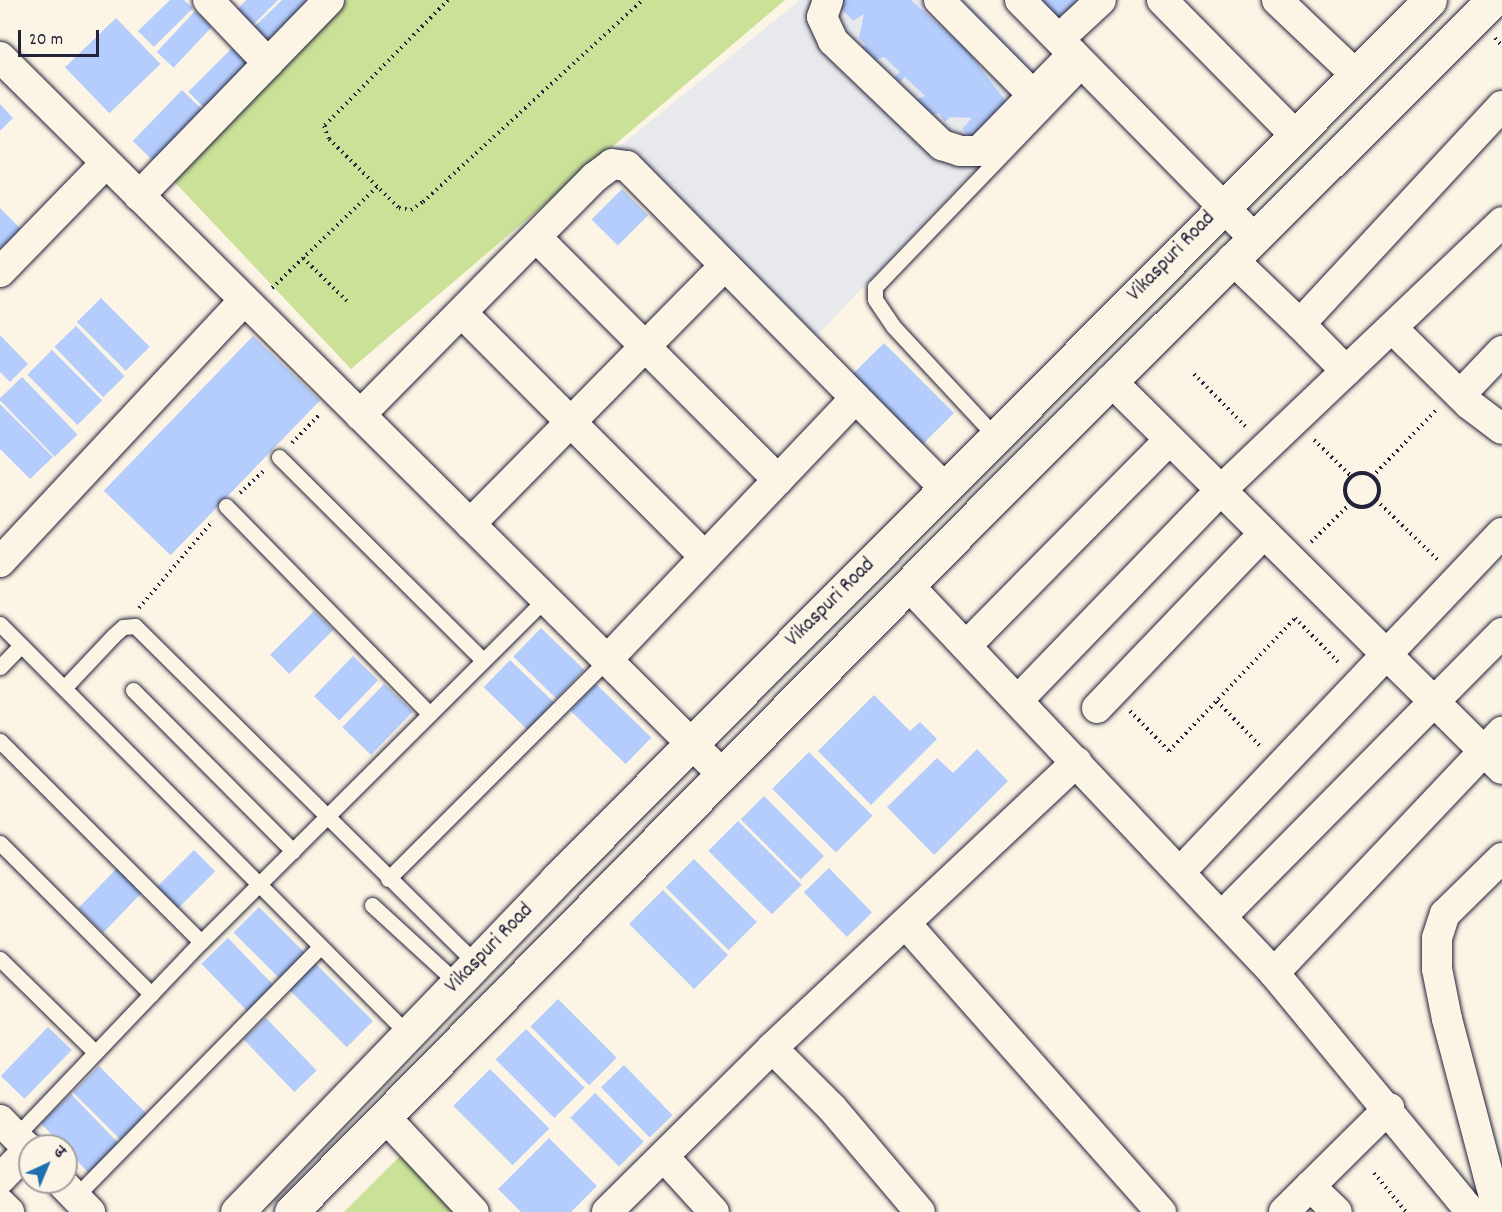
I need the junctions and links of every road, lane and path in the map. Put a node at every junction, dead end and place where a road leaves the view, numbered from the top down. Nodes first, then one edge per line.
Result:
1 (208, 0) edge
2 (329, 0) edge
3 (448, 0) edge
4 (643, 0) edge
5 (828, 0) edge
6 (939, 0) edge
7 (1020, 0) edge
8 (1101, 0) edge
9 (1162, 0) edge
10 (1277, 0) edge
11 (1430, 0) edge
12 (1490, 4) edge
13 (1073, 53) junction
14 (0, 57) edge
15 (268, 63) junction
16 (1354, 73) junction
17 (1034, 96) junction
18 (1502, 106) edge
19 (1294, 134) junction
20 (106, 163) junction
21 (377, 187) junction
22 (139, 196) junction
23 (1223, 205) junction
24 (1502, 222) edge
25 (537, 237) junction
26 (1242, 248) junction
27 (303, 258) junction
28 (724, 266) junction
29 (0, 272) edge
30 (348, 302) dead end
31 (248, 304) junction
32 (462, 313) junction
33 (1300, 324) junction
34 (1392, 328) junction
35 (644, 347) junction
36 (1502, 351) edge
37 (1346, 371) junction
38 (1194, 374) dead end
39 (1110, 380) junction
40 (1457, 392) junction
41 (856, 399) junction
42 (360, 415) junction
43 (1294, 421) junction
44 (568, 424) junction
45 (1502, 427) edge
46 (996, 437) junction
47 (1169, 440) junction
48 (1266, 448) junction
49 (279, 457) dead end
50 (1352, 477) junction
51 (1372, 477) junction
52 (778, 480) junction
53 (944, 488) junction
54 (1222, 489) junction
55 (1376, 500) junction
56 (1351, 502) junction
57 (226, 507) dead end
58 (470, 524) junction
59 (1264, 533) junction
60 (1502, 533) edge
61 (705, 557) junction
62 (1291, 561) junction
63 (0, 562) edge
64 (1459, 580) junction
65 (909, 587) junction
66 (545, 598) junction
67 (0, 624) edge
68 (1502, 633) edge
69 (21, 645) junction
70 (966, 646) junction
71 (1386, 658) junction
72 (483, 660) junction
73 (607, 660) junction
74 (0, 667) edge
75 (1346, 669) dead end
76 (64, 688) junction
77 (133, 690) dead end
78 (1019, 699) junction
79 (1104, 700) joint
80 (1217, 700) junction
81 (1432, 703) junction
82 (429, 714) junction
83 (0, 741) edge
84 (692, 744) junction
85 (1268, 750) dead end
86 (1496, 751) edge
87 (1077, 762) junction
88 (724, 776) junction
89 (325, 819) junction
90 (0, 843) edge
91 (293, 851) junction
92 (1502, 858) edge
93 (1181, 871) junction
94 (388, 879) junction
95 (258, 885) junction
96 (372, 905) dead end
97 (1222, 916) junction
98 (906, 924) junction
99 (201, 942) junction
100 (319, 948) junction
101 (0, 959) edge
102 (466, 973) junction
103 (1274, 973) junction
104 (151, 994) junction
105 (408, 1034) junction
106 (772, 1048) junction
107 (95, 1052) junction
108 (1389, 1108) junction
109 (385, 1117) junction
110 (23, 1134) edge
111 (18, 1141) edge
112 (664, 1157) junction
113 (1374, 1173) dead end
114 (0, 1179) edge
115 (1310, 1186) junction
116 (76, 1197) edge
117 (0, 1203) edge
118 (9, 1212) edge
119 (237, 1212) edge
120 (291, 1212) edge
121 (474, 1212) edge
122 (607, 1212) edge
123 (714, 1212) edge
124 (920, 1212) edge
125 (1161, 1212) edge
126 (1284, 1212) edge
127 (1337, 1212) edge
128 (1406, 1212) edge
129 (1472, 1212) edge
130 (1498, 1212) edge

1 - 15 street
2 - 15 street
3 - 21 path
4 - 21 path
5 - 17 street
6 - 17 street
7 - 13 street
8 - 13 street
9 - 19 street
10 - 16 street
11 - 16 street, Vikaspuri Road
12 - 26 street, Vikaspuri Road
13 - 17 street
13 - 23 street
13 - 46 lane
14 - 20 street
15 - 22 street
16 - 19 street, Vikaspuri Road
18 - 33 street
19 - 23 street, Vikaspuri Road
20 - 22 street
20 - 29 street
21 - 27 path
22 - 31 street
23 - 26 street
23 - 46 street, Vikaspuri Road
24 - 34 street
25 - 28 street
25 - 32 street
25 - 35 street
26 - 33 street
26 - 39 street, Vikaspuri Road
27 - 30 path
27 - 31 path
28 - 35 street
28 - 41 street
31 - 42 street
31 - 63 street
32 - 42 street
32 - 44 street
33 - 37 street
34 - 37 street
34 - 40 street
35 - 44 street
35 - 52 street
36 - 40 street
37 - 43 street
38 - 48 path
39 - 47 street
39 - 65 street, Vikaspuri Road
40 - 45 street
40 - 51 path
41 - 52 street
41 - 53 street
42 - 58 street
43 - 48 street
43 - 50 path
44 - 58 street
44 - 61 street
46 - 53 street, Vikaspuri Road
47 - 54 street
47 - 70 street
48 - 54 street
49 - 72 lane
50 - 51 path
50 - 56 path
51 - 55 path
52 - 61 street
53 - 84 street, Vikaspuri Road
54 - 59 street
54 - 78 street
55 - 56 path
55 - 64 path
56 - 62 path
57 - 82 lane
58 - 66 street
59 - 62 street
59 - 79 street
60 - 64 street
61 - 73 street
62 - 71 street
64 - 71 street
65 - 70 street
65 - 88 street, Vikaspuri Road
66 - 72 lane
66 - 73 street
67 - 69 lane
68 - 81 street
69 - 74 lane
69 - 76 lane
70 - 78 street
71 - 81 street
71 - 93 street
72 - 82 lane
73 - 84 street
73 - 94 lane
75 - 80 path
76 - 89 lane
76 - 95 lane
77 - 91 lane
78 - 87 street
79 - 80 path
80 - 85 path
81 - 86 street
81 - 97 street
82 - 89 lane
83 - 99 lane
84 - 88 street
84 - 102 street, Vikaspuri Road
86 - 103 street
87 - 93 street
87 - 98 street
88 - 109 street, Vikaspuri Road
89 - 91 lane
89 - 94 lane
90 - 104 lane
91 - 95 lane
92 - 130 street
93 - 97 street
94 - 102 lane
95 - 99 lane
95 - 100 lane
96 - 102 lane
97 - 103 street
98 - 106 street
98 - 125 street
99 - 104 lane
100 - 105 lane
100 - 116 lane
101 - 107 lane
102 - 105 street, Vikaspuri Road
103 - 108 street
104 - 107 lane
105 - 119 street, Vikaspuri Road
106 - 112 street
106 - 124 street
107 - 110 lane
108 - 115 street
108 - 129 street
109 - 120 street, Vikaspuri Road
109 - 121 street
111 - 114 street
112 - 122 street
112 - 123 street
113 - 128 path
115 - 126 street
115 - 127 street
117 - 118 street

